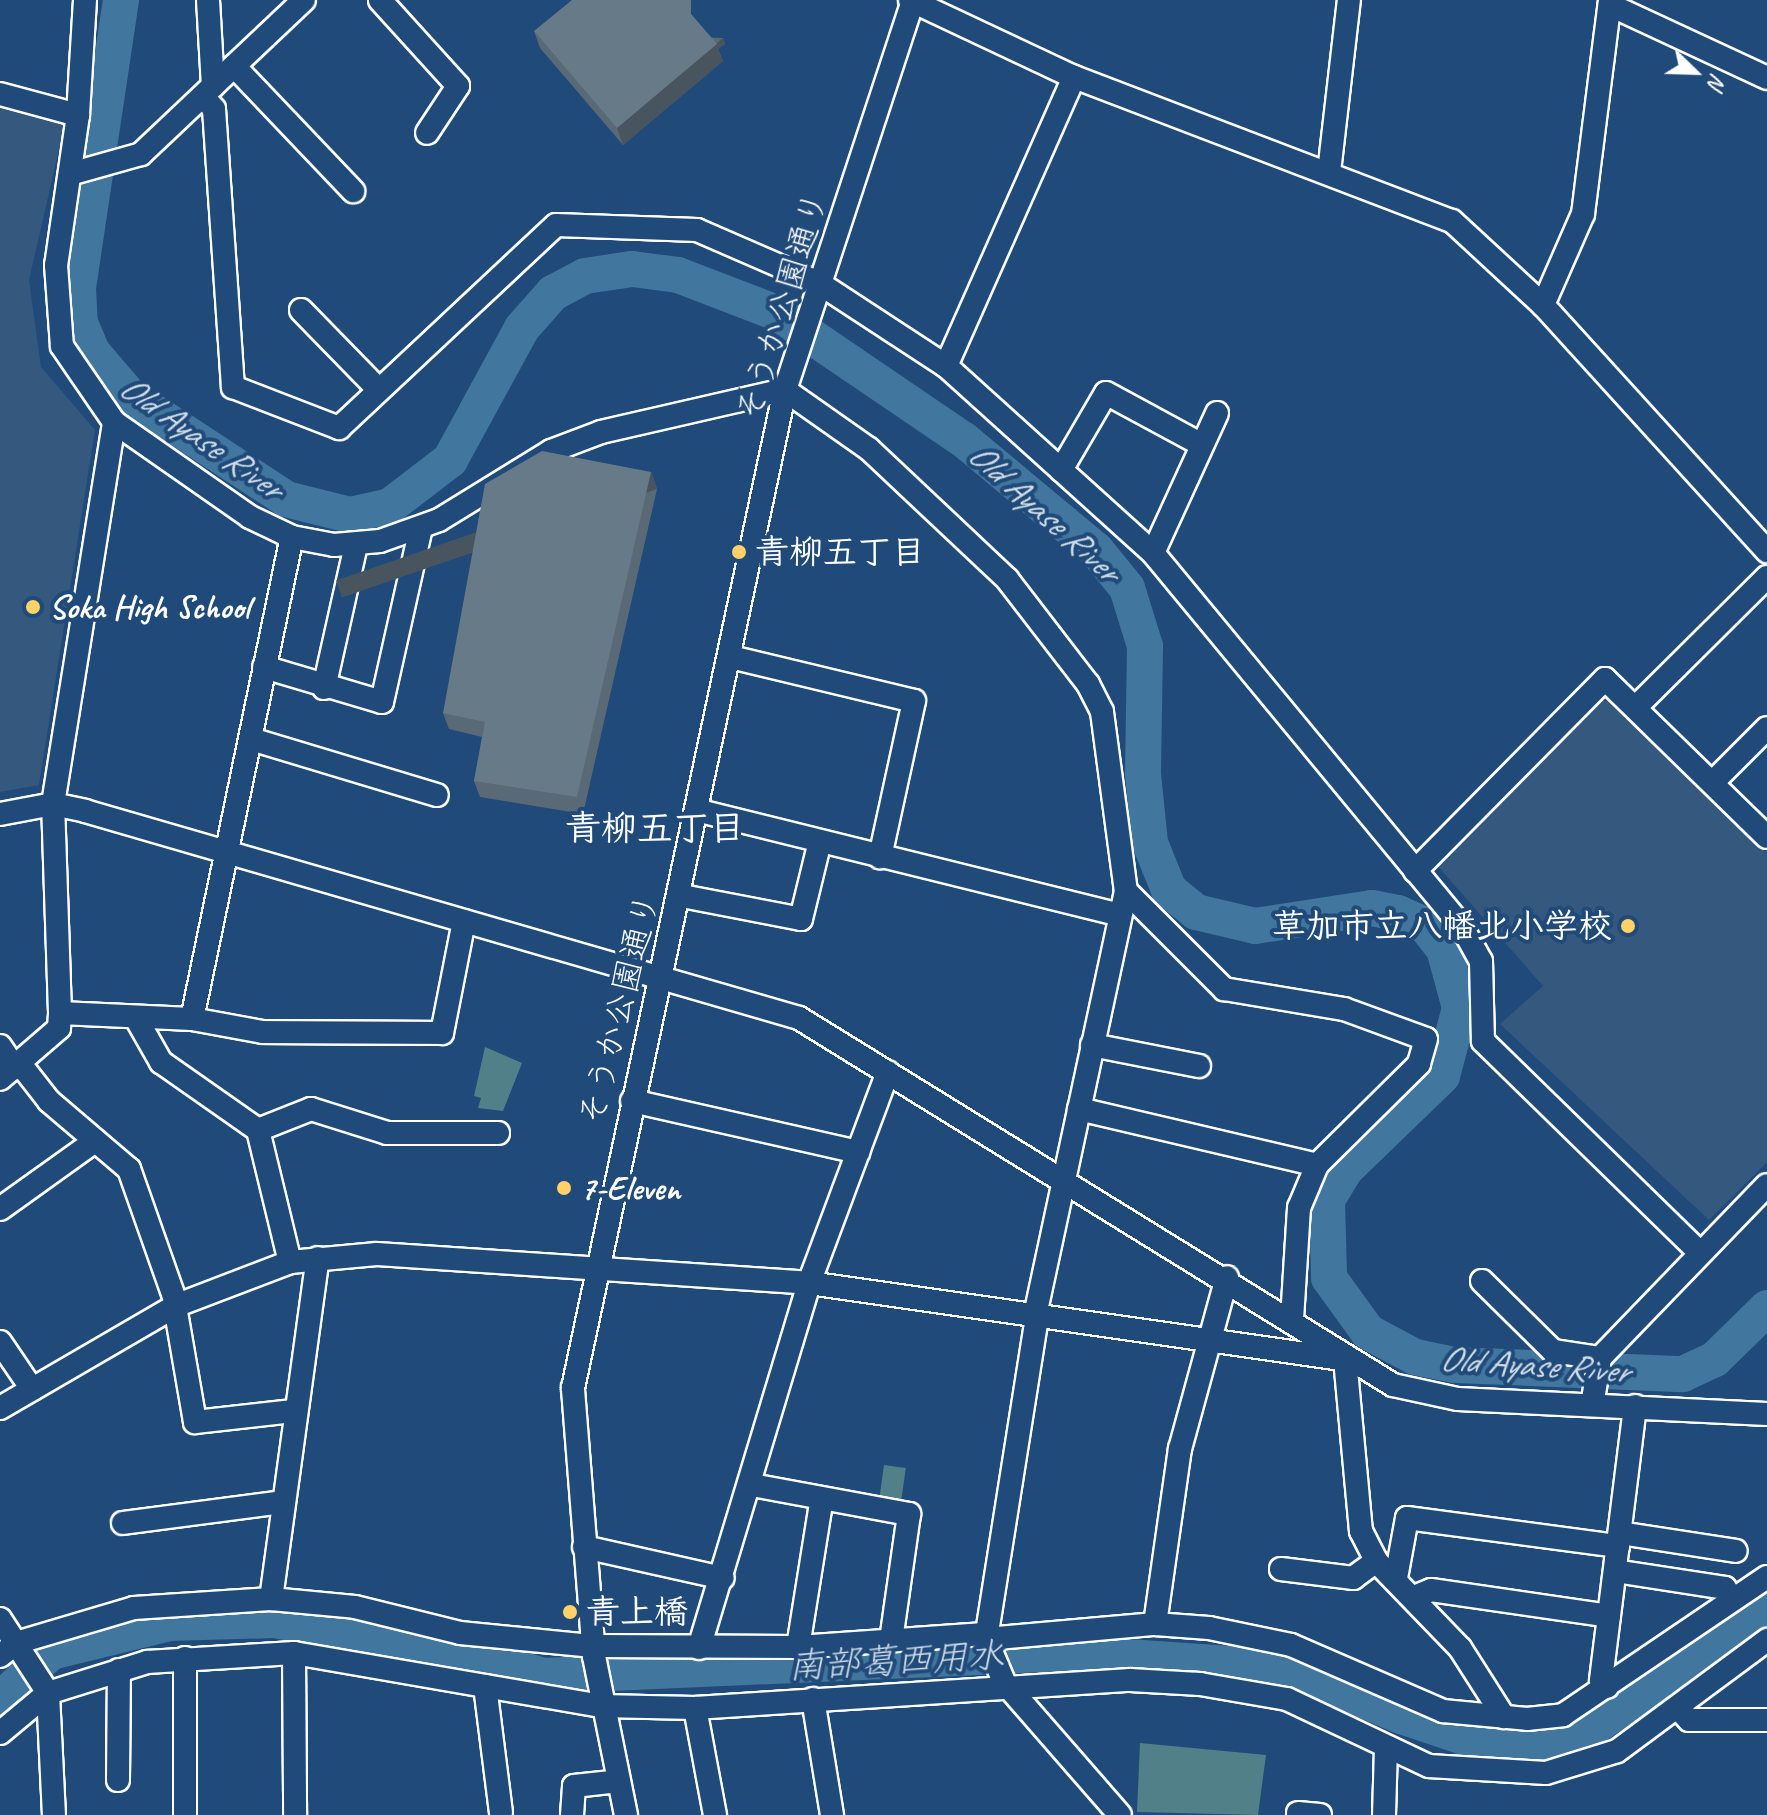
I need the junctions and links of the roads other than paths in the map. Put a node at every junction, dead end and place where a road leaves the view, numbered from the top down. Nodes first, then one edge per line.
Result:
1 (85, 0) edge
2 (208, 0) edge
3 (304, 0) edge
4 (380, 0) edge
5 (912, 0) edge
6 (1349, 0) edge
7 (1610, 2) edge
8 (234, 66) junction
9 (1074, 77) junction
10 (1767, 78) edge
11 (208, 91) junction
12 (0, 94) edge
13 (78, 115) junction
14 (427, 133) dead end
15 (1329, 172) junction
16 (75, 174) junction
17 (353, 191) dead end
18 (817, 290) junction
19 (1543, 305) junction
20 (301, 310) dead end
21 (946, 366) junction
22 (788, 381) junction
23 (378, 389) junction
24 (1217, 413) dead end
25 (114, 422) junction
26 (1202, 445) junction
27 (1061, 470) junction
28 (421, 528) junction
29 (292, 537) junction
30 (356, 545) junction
31 (1767, 551) edge
32 (1153, 553) junction
33 (1767, 577) edge
34 (731, 657) junction
35 (264, 667) junction
36 (324, 688) junction
37 (1637, 706) junction
38 (1767, 728) edge
39 (251, 739) junction
40 (1713, 782) junction
41 (437, 795) dead end
42 (53, 804) junction
43 (700, 811) junction
44 (0, 814) edge
45 (1767, 837) edge
46 (820, 841) junction
47 (226, 851) junction
48 (880, 857) junction
49 (1415, 871) junction
50 (1126, 891) junction
51 (682, 896) junction
52 (1119, 915) junction
53 (464, 921) junction
54 (664, 979) junction
55 (60, 1013) junction
56 (136, 1018) junction
57 (192, 1019) junction
58 (1092, 1045) junction
59 (0, 1046) edge
60 (1199, 1066) dead end
61 (12, 1071) edge
62 (888, 1072) junction
63 (632, 1101) junction
64 (1079, 1109) junction
65 (258, 1130) junction
66 (488, 1131) dead end
67 (95, 1141) junction
68 (858, 1152) junction
69 (1317, 1165) junction
70 (1064, 1176) junction
71 (1767, 1185) edge
72 (0, 1209) edge
73 (1700, 1253) junction
74 (318, 1258) junction
75 (290, 1262) junction
76 (594, 1266) junction
77 (1227, 1277) junction
78 (1482, 1281) dead end
79 (809, 1283) junction
80 (176, 1305) junction
81 (1036, 1317) junction
82 (1292, 1319) junction
83 (0, 1342) edge
84 (1209, 1342) junction
85 (1600, 1358) junction
86 (1353, 1362) junction
87 (32, 1389) junction
88 (1592, 1405) junction
89 (1635, 1406) junction
90 (0, 1408) edge
91 (293, 1411) junction
92 (1767, 1414) edge
93 (752, 1485) junction
94 (283, 1502) junction
95 (821, 1503) junction
96 (123, 1523) dead end
97 (1619, 1540) junction
98 (584, 1547) junction
99 (1736, 1551) dead end
100 (1376, 1561) junction
101 (1281, 1569) dead end
102 (1615, 1571) junction
103 (1767, 1577) edge
104 (723, 1578) junction
105 (1396, 1578) junction
106 (1730, 1596) junction
107 (1414, 1597) junction
108 (271, 1599) junction
109 (1609, 1616) junction
110 (0, 1619) edge
111 (1155, 1624) junction
112 (986, 1637) junction
113 (891, 1640) junction
114 (1767, 1640) edge
115 (798, 1647) junction
116 (699, 1648) junction
117 (12, 1649) edge
118 (594, 1651) junction
119 (294, 1653) junction
120 (185, 1658) junction
121 (119, 1670) junction
122 (1008, 1685) junction
123 (485, 1686) junction
124 (1607, 1687) junction
125 (45, 1688) junction
126 (813, 1699) junction
127 (600, 1700) junction
128 (695, 1708) junction
129 (1678, 1708) junction
130 (1504, 1717) junction
131 (1767, 1720) edge
132 (0, 1733) edge
133 (1386, 1747) junction
134 (118, 1780) dead end
135 (619, 1781) junction
136 (501, 1812) dead end
137 (54, 1815) edge
138 (185, 1815) edge
139 (295, 1815) edge
140 (572, 1815) edge
141 (626, 1815) edge
142 (715, 1815) edge
143 (832, 1815) edge
144 (1120, 1815) edge
145 (1384, 1815) edge

1 - 13 street
2 - 11 street
3 - 8 street
4 - 14 street
5 - 9 street
5 - 18 street, そうか公園通り
6 - 15 street
7 - 10 street
7 - 19 street
8 - 11 street
8 - 17 street
9 - 15 street
9 - 21 street
11 - 16 street
11 - 23 street
12 - 13 street
13 - 16 street
15 - 19 street
16 - 25 street
18 - 21 street
18 - 22 street, そうか公園通り
18 - 23 street
19 - 31 street
20 - 23 street
21 - 27 street
22 - 28 street
22 - 34 street, そうか公園通り
22 - 50 street
24 - 26 street
25 - 29 street
25 - 42 street
26 - 27 street
26 - 32 street
27 - 32 street
28 - 30 street
28 - 36 street
29 - 30 street
29 - 35 street
30 - 36 street
32 - 49 street
33 - 37 street
34 - 43 street, そうか公園通り
34 - 48 street
35 - 36 street
35 - 39 street
37 - 40 street
37 - 49 street
38 - 40 street
39 - 41 street
39 - 47 street
40 - 45 street
42 - 44 street
42 - 47 street
42 - 55 street
43 - 46 street
43 - 51 street, そうか公園通り
46 - 48 street
46 - 51 street
47 - 53 street
47 - 57 street
48 - 52 street
49 - 73 street
50 - 52 street
50 - 69 street
51 - 54 street, そうか公園通り
52 - 58 street
53 - 54 street
53 - 57 street
54 - 62 street
54 - 63 street, そうか公園通り
55 - 56 street
55 - 61 street
56 - 57 street
56 - 65 street
58 - 60 street
58 - 64 street
59 - 61 street
61 - 67 street
62 - 68 street
62 - 70 street
63 - 68 street
63 - 76 street, そうか公園通り
64 - 69 street
64 - 70 street
65 - 66 street
65 - 75 street
67 - 72 street
67 - 80 street
68 - 79 street
69 - 82 street
70 - 77 street
70 - 81 street
71 - 73 street
73 - 85 street
74 - 75 street
74 - 76 street
74 - 91 street
75 - 80 street
76 - 79 street
76 - 98 street, そうか公園通り
77 - 82 street
77 - 84 street
78 - 85 street
79 - 81 street
79 - 93 street
80 - 87 street
80 - 91 street
81 - 84 street
81 - 112 street
82 - 86 street
83 - 87 street
84 - 86 street
84 - 111 street
85 - 88 street
86 - 88 street
86 - 100 street
87 - 90 street
88 - 89 street
89 - 92 street
89 - 97 street
91 - 94 street
93 - 95 street
93 - 104 street
94 - 96 street
94 - 108 street
95 - 113 street
95 - 115 street
97 - 99 street
97 - 102 street
97 - 105 street
98 - 104 street
98 - 118 street, そうか公園通り
100 - 101 street
100 - 105 street
102 - 106 street
102 - 109 street
103 - 106 street
104 - 116 street
105 - 107 street
106 - 124 street
107 - 109 street
107 - 130 street
108 - 117 street
108 - 118 street
109 - 124 street
110 - 117 street
111 - 112 street
111 - 130 street
112 - 113 street
112 - 122 street
113 - 115 street
114 - 129 street
115 - 116 street
116 - 118 street
117 - 125 street
118 - 127 street, そうか公園通り
119 - 120 street
119 - 123 street
119 - 139 street
120 - 121 street
120 - 138 street
121 - 125 street
121 - 134 street
122 - 126 street
122 - 133 street
122 - 144 street
123 - 127 street
123 - 136 street
124 - 130 street
125 - 132 street
125 - 137 street
126 - 128 street
126 - 143 street
127 - 128 street
127 - 135 street, そうか公園通り
128 - 142 street
129 - 131 street
129 - 133 street
133 - 145 street
135 - 140 street
135 - 141 street, そうか公園通り

